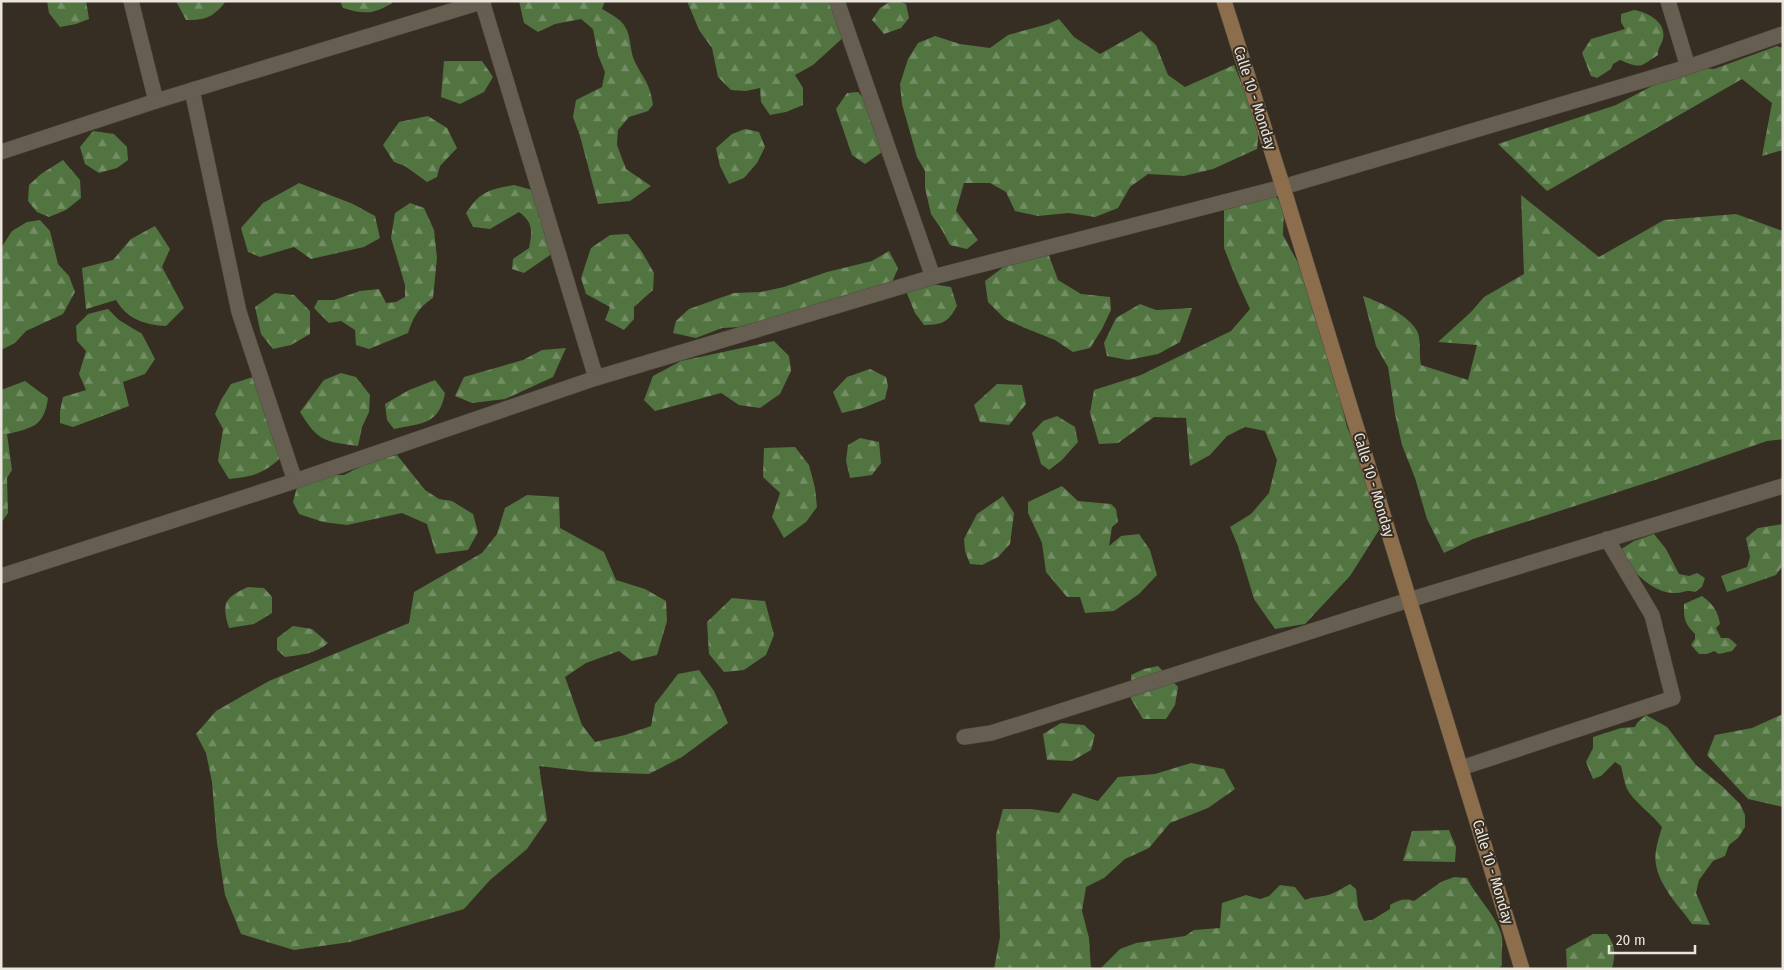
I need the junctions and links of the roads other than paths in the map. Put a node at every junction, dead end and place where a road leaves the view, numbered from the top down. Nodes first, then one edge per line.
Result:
1 (131, 1) edge
2 (483, 1) edge
3 (837, 1) edge
4 (1224, 1) edge
5 (1668, 1) edge
6 (1783, 34) edge
7 (1688, 66) junction
8 (192, 90) junction
9 (156, 101) junction
10 (1, 152) edge
11 (1283, 187) junction
12 (933, 277) junction
13 (596, 378) junction
14 (295, 481) junction
15 (1783, 486) edge
16 (1607, 539) junction
17 (1, 576) edge
18 (1409, 600) junction
19 (964, 737) dead end
20 (1461, 768) junction
21 (1522, 969) edge

1 - 9 street
2 - 8 street
2 - 13 street
3 - 12 street
4 - 11 street, Calle 10 - Monday
5 - 7 street
6 - 7 street
7 - 11 street
8 - 9 street
8 - 14 street
9 - 10 street
11 - 12 street
11 - 18 street, Calle 10 - Monday
12 - 13 street
13 - 14 street
14 - 17 street
15 - 16 street
16 - 18 street
16 - 20 street
18 - 19 street
18 - 20 street, Calle 10 - Monday
20 - 21 street, Calle 10 - Monday

